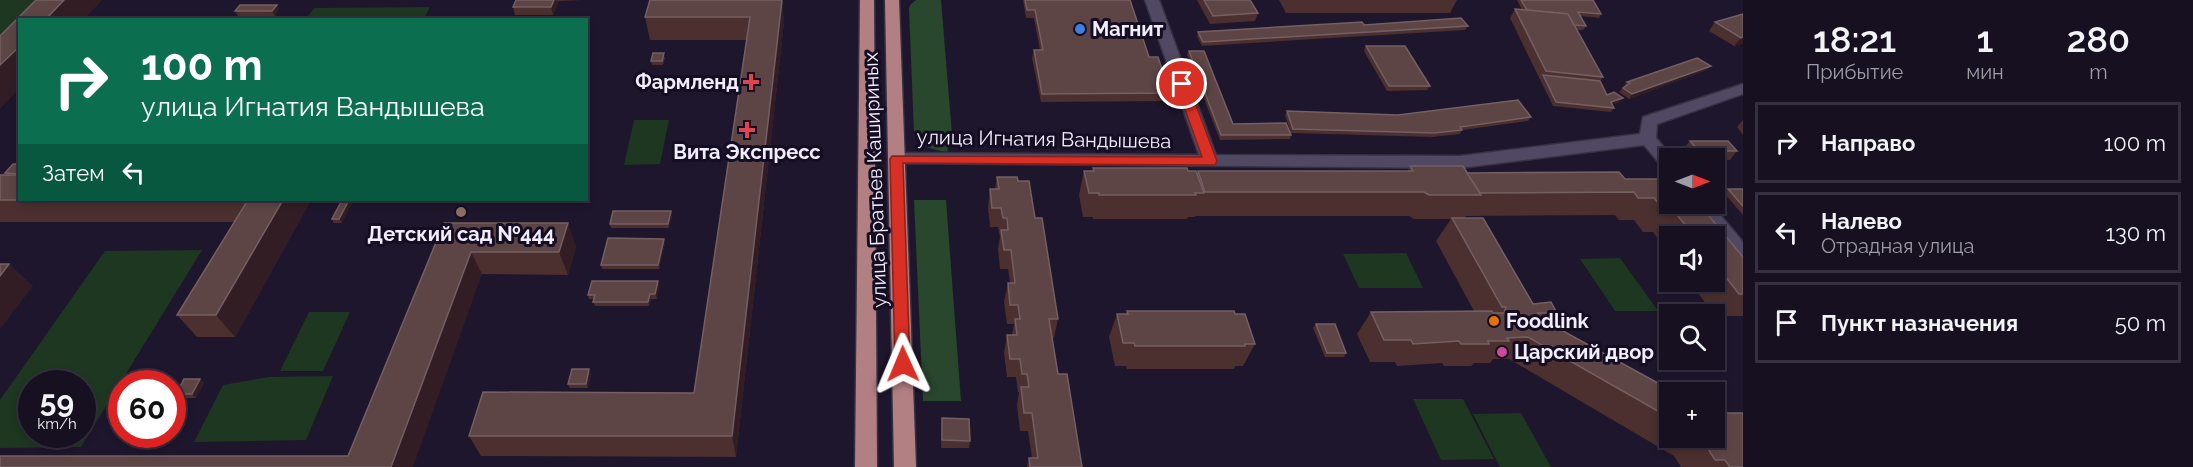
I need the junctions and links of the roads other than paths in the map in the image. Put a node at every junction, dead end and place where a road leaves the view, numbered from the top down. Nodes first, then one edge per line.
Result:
1 (867, 0) edge
2 (892, 0) edge
3 (1152, 0) edge
4 (1743, 89) edge
5 (1648, 139) junction
6 (1659, 152) edge
7 (897, 159) junction
8 (1210, 161) junction
9 (1709, 214) edge
10 (1743, 255) edge
11 (866, 467) edge
12 (905, 467) edge

1 - 11 main road, улица Братьев Кашириных
2 - 7 main road, улица Братьев Кашириных
3 - 8 street
4 - 5 street
5 - 6 street
5 - 8 street, улица Игнатия Вандышева
7 - 8 street, улица Игнатия Вандышева
7 - 12 main road, улица Братьев Кашириных
9 - 10 street

